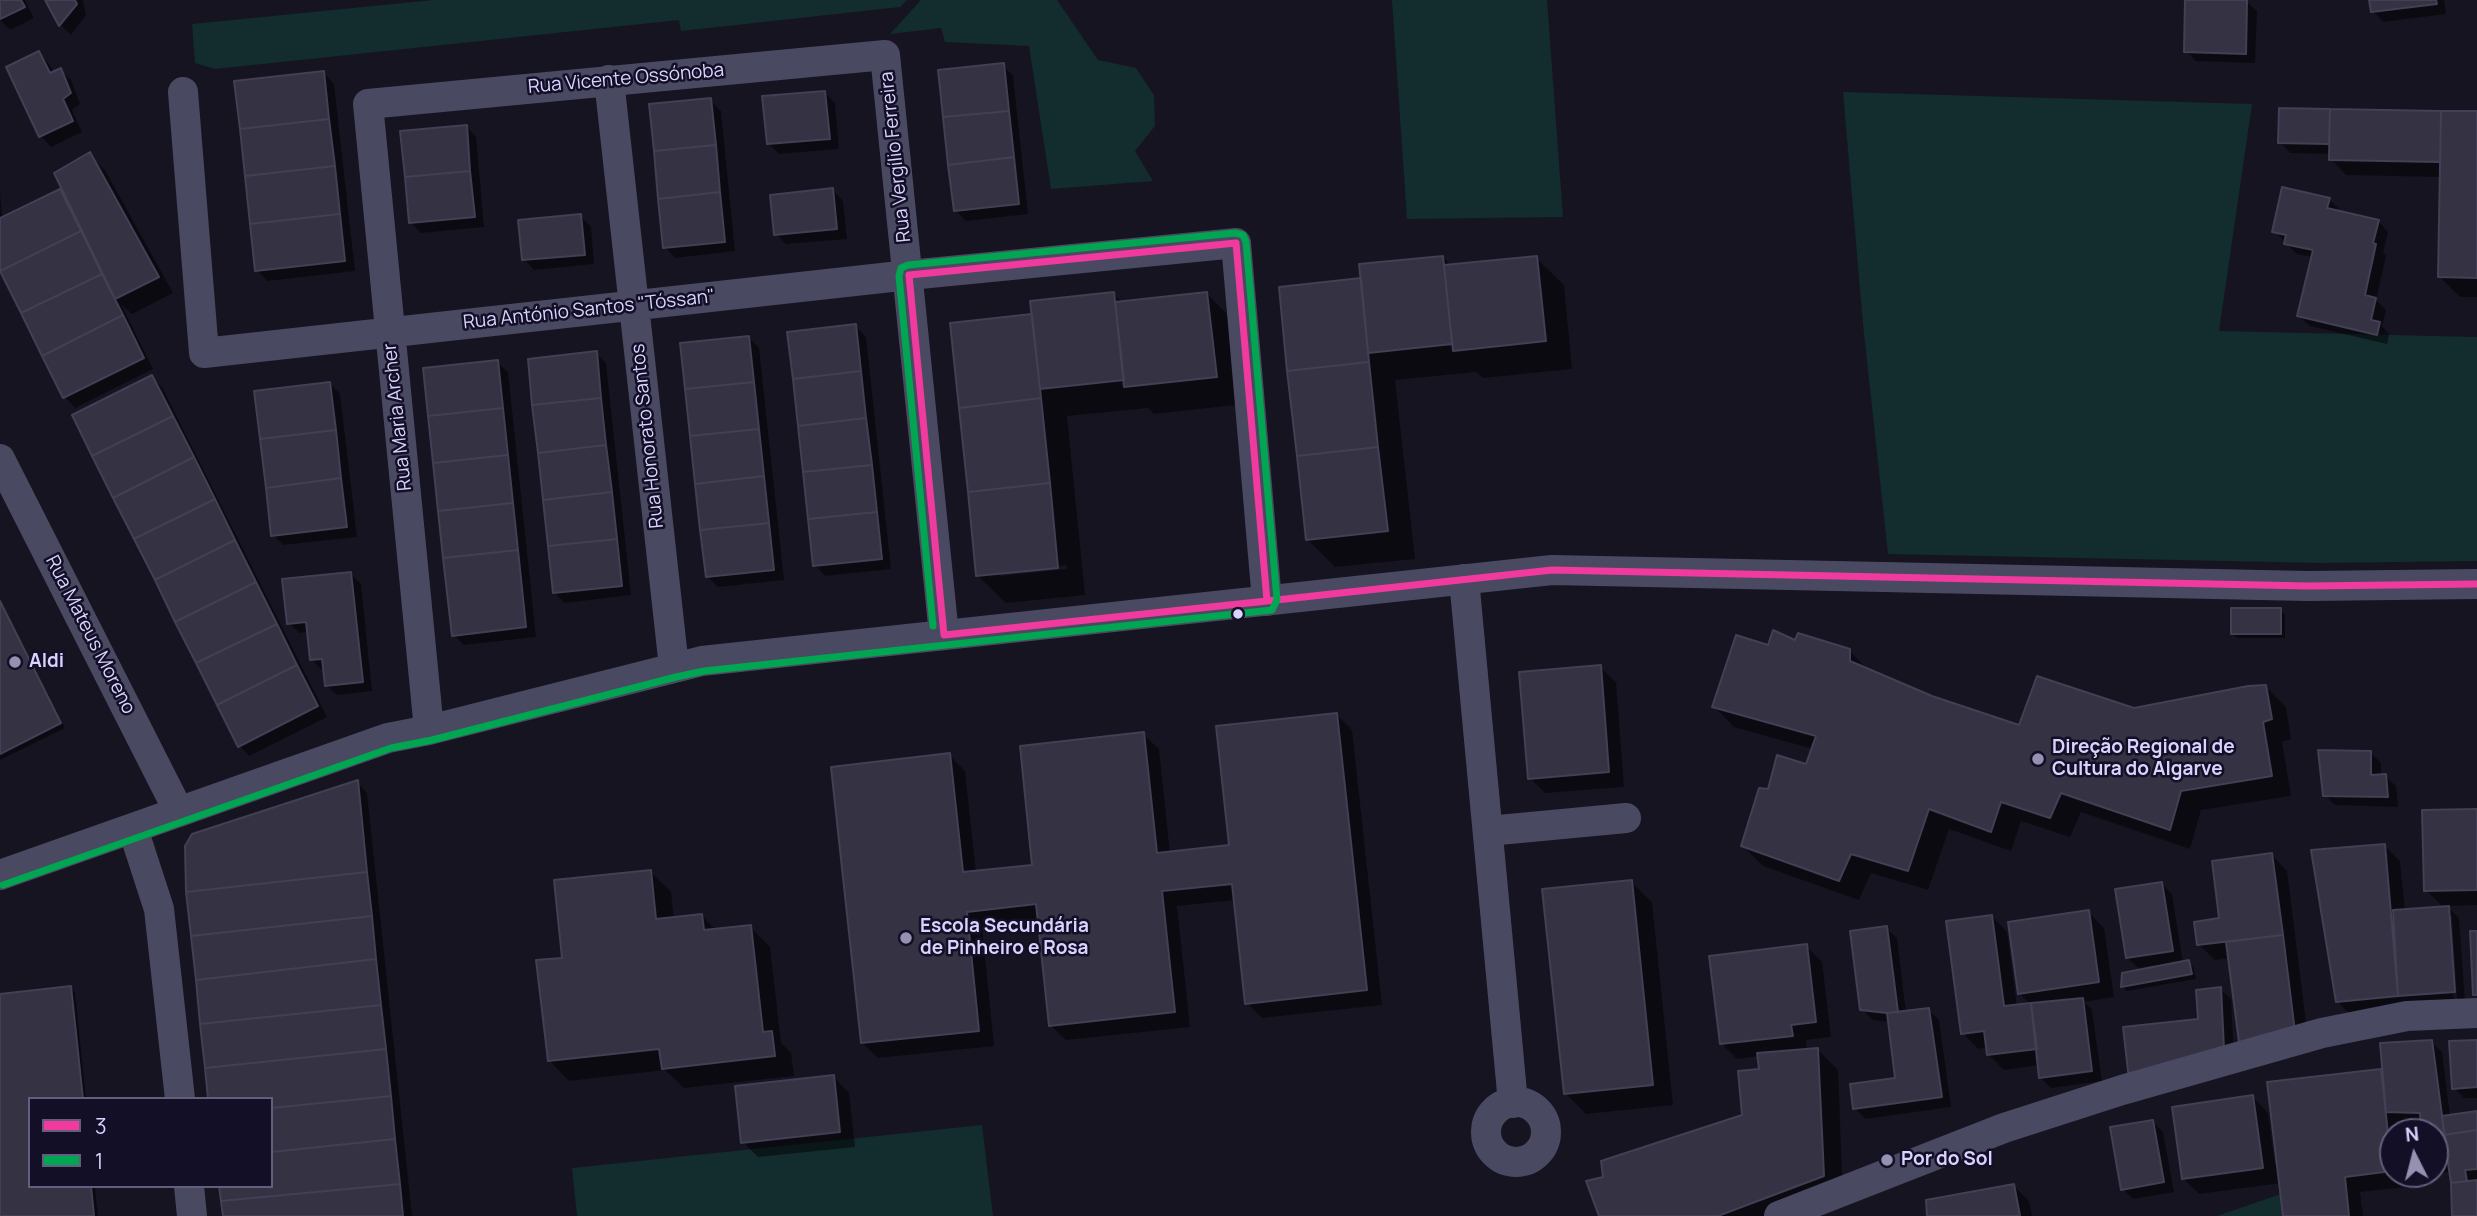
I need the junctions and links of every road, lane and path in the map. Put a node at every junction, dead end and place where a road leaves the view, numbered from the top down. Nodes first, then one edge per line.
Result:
1 (885, 55) joint
2 (609, 80) junction
3 (183, 92) dead end
4 (368, 104) joint
5 (909, 275) junction
6 (633, 307) junction
7 (389, 331) junction
8 (0, 459) edge
9 (1464, 579) junction
10 (2477, 584) edge
11 (1267, 601) junction
12 (944, 635) junction
13 (674, 667) junction
14 (429, 730) junction
15 (179, 812) junction
16 (1626, 818) dead end
17 (133, 829) junction
18 (1488, 831) junction
19 (0, 875) edge
20 (2477, 1013) edge
21 (180, 1097) edge
22 (1513, 1102) dead end
23 (189, 1188) edge
24 (192, 1216) edge
25 (1779, 1216) edge

1 - 2 street, Rua Vicente Ossónoba
1 - 5 street, Rua Vergílio Ferreira
2 - 4 street, Rua Vicente Ossónoba
2 - 6 street, Rua Honorato Santos
3 - 7 street, Rua António Santos "Tóssan"
4 - 7 street, Rua Maria Archer
5 - 6 street, Rua António Santos "Tóssan"
5 - 11 street, Rua António Santos "Tóssan"
5 - 12 street, Rua Vergílio Ferreira
6 - 7 street, Rua António Santos "Tóssan"
6 - 13 street, Rua Honorato Santos
7 - 14 street, Rua Maria Archer
8 - 15 street, Rua Mateus Moreno
9 - 10 street
9 - 11 street
9 - 18 street
11 - 12 street
12 - 13 street
13 - 14 street
14 - 15 street
15 - 17 street
16 - 18 street
17 - 19 street
17 - 21 street
18 - 22 street
20 - 25 street
23 - 24 street

